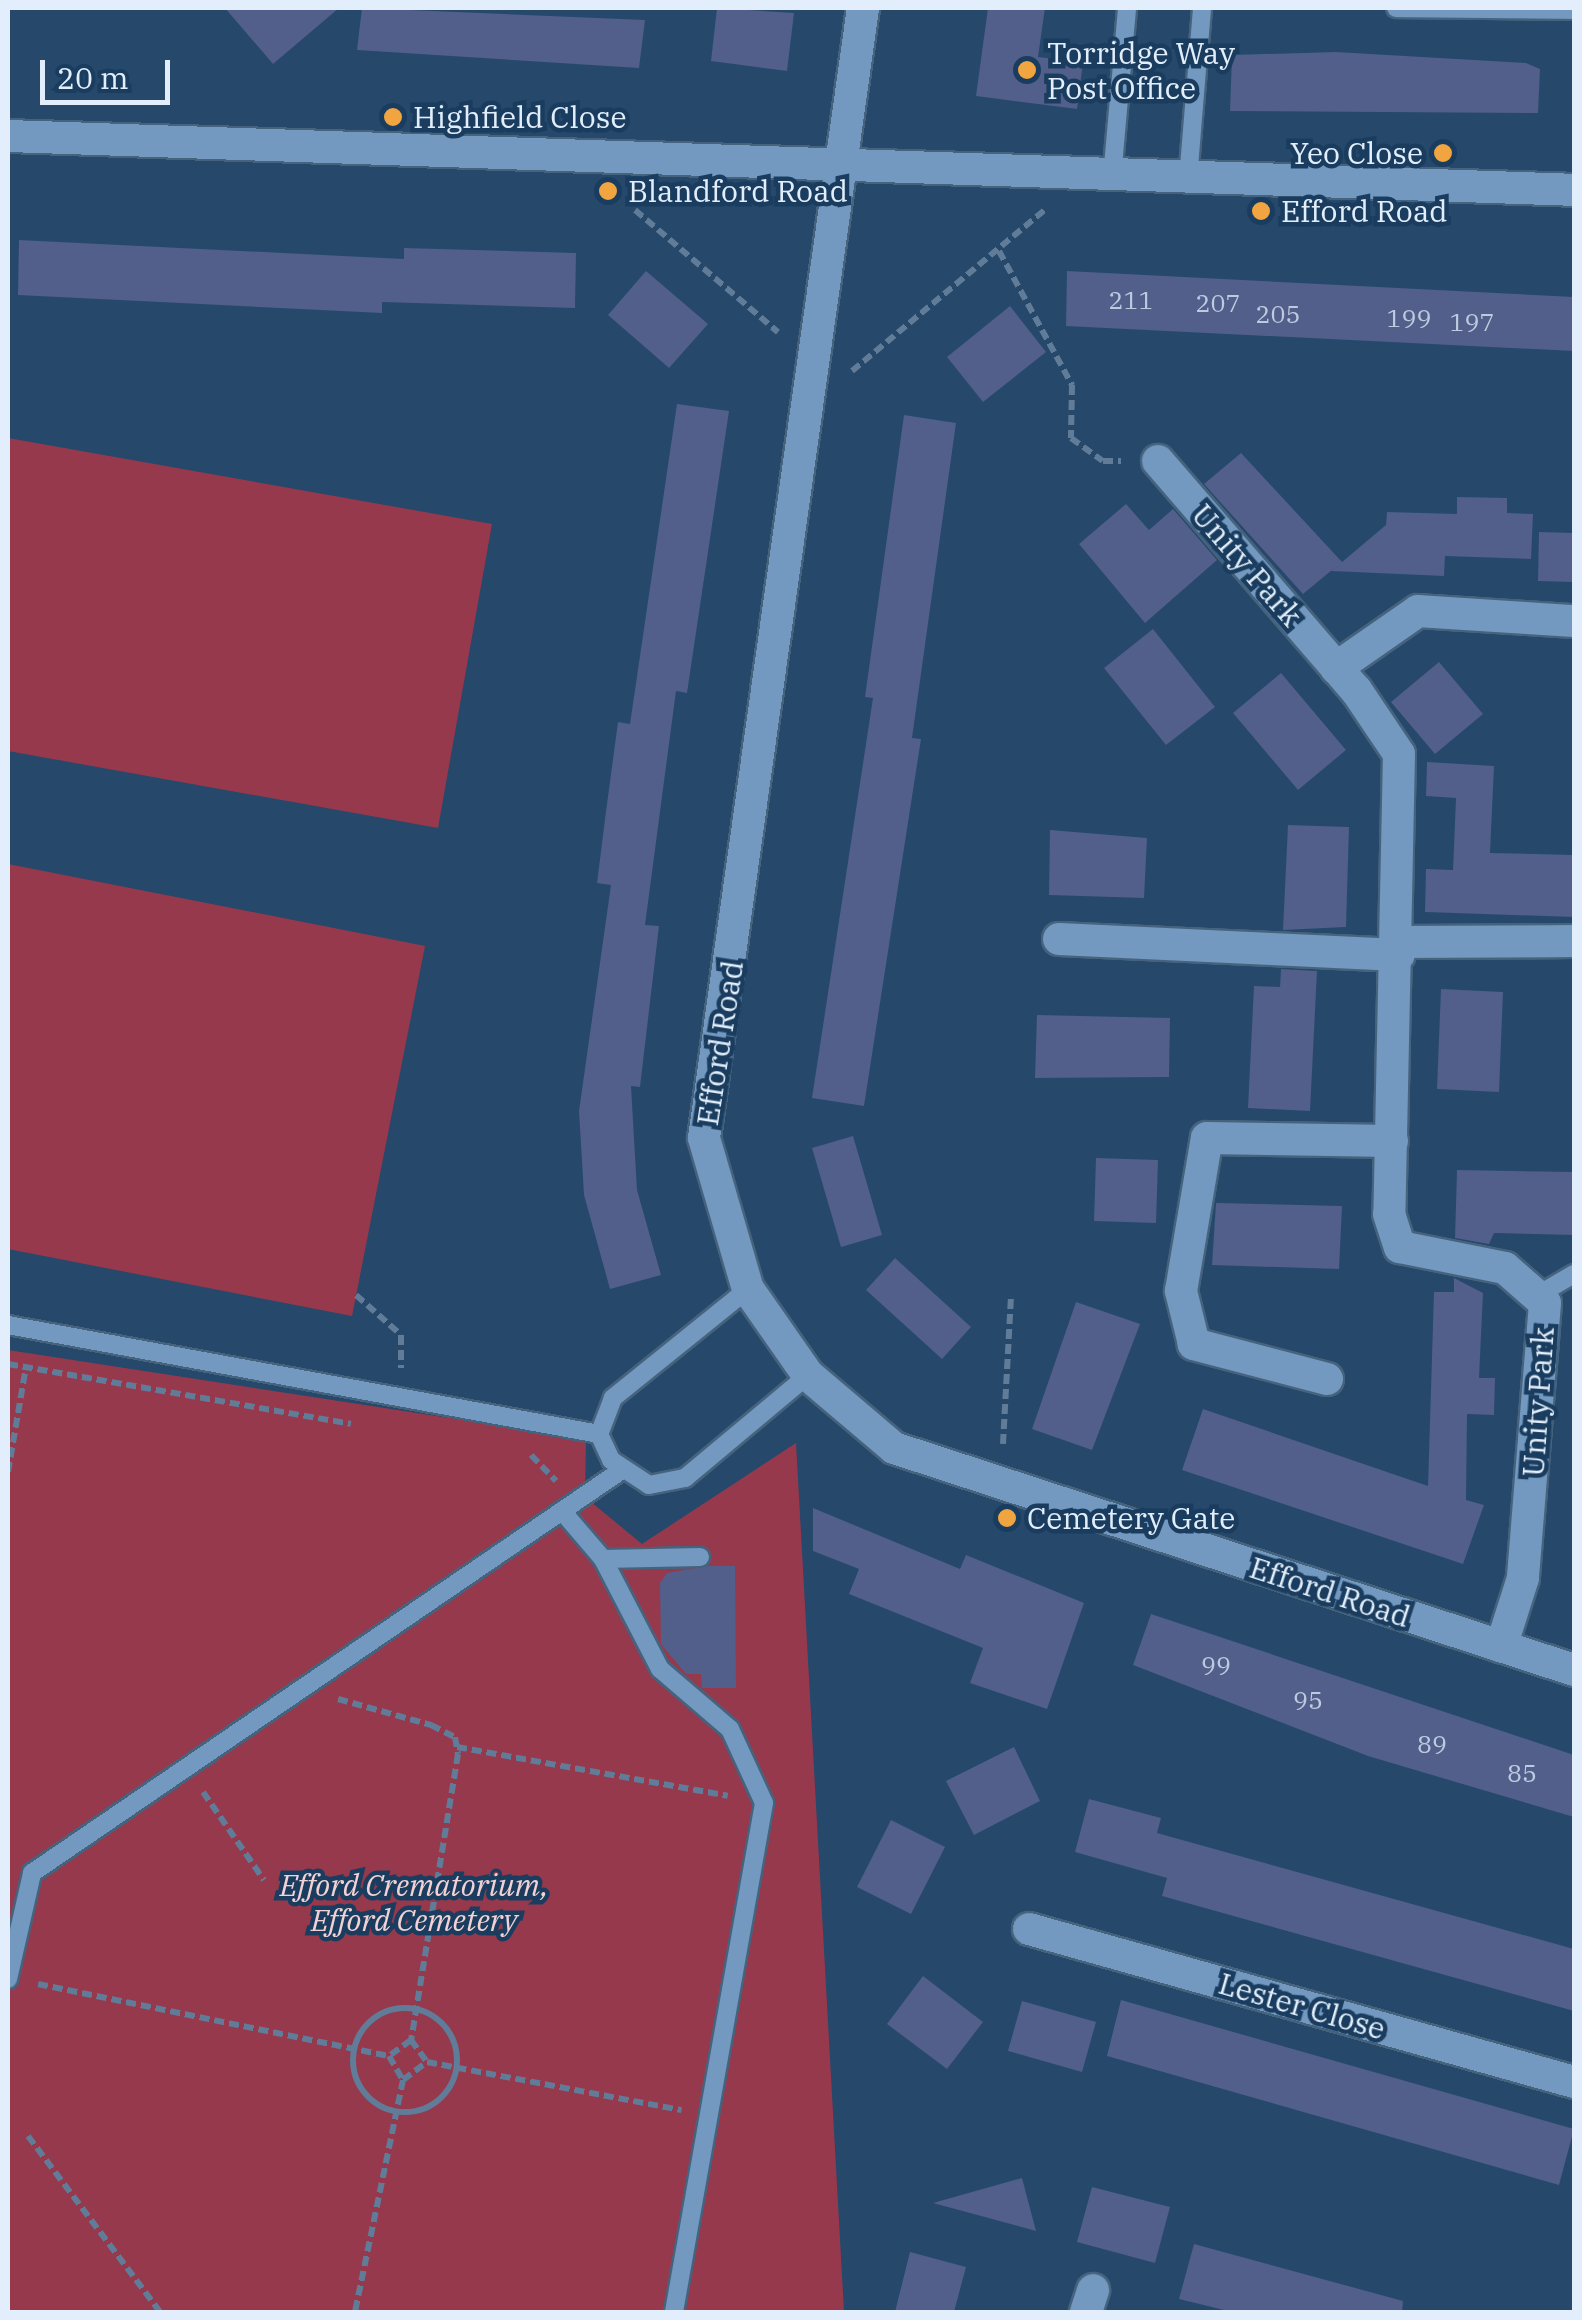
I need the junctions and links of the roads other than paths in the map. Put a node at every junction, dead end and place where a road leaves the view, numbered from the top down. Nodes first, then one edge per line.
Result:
1 (862, 8) edge
2 (1127, 8) edge
3 (1202, 8) edge
4 (1396, 8) edge
5 (1574, 10) edge
6 (8, 136) edge
7 (847, 166) junction
8 (1098, 176) junction
9 (1188, 179) junction
10 (1574, 190) edge
11 (1158, 461) road end
12 (1574, 621) edge
13 (1336, 668) junction
14 (1059, 938) dead end
15 (1574, 941) edge
16 (1399, 948) junction
17 (1392, 1141) junction
18 (1574, 1274) edge
19 (748, 1289) junction
20 (1538, 1294) junction
21 (8, 1324) edge
22 (808, 1375) junction
23 (1327, 1379) dead end
24 (598, 1434) junction
25 (622, 1470) junction
26 (562, 1510) junction
27 (700, 1557) dead end
28 (603, 1559) junction
29 (1502, 1647) junction
30 (1574, 1670) edge
31 (1029, 1929) dead end
32 (11, 1953) edge
33 (8, 1979) edge
34 (1574, 2082) edge
35 (674, 2312) edge

1 - 7 street, Efford Road
2 - 8 lane
3 - 9 lane
4 - 5 lane
6 - 7 street
7 - 8 street
7 - 19 street, Efford Road
8 - 9 street
9 - 10 street
11 - 13 street, Unity Park
12 - 13 street
13 - 16 street, Unity Park
14 - 16 street
15 - 16 street
16 - 17 street, Unity Park
17 - 20 street, Unity Park
17 - 23 street
18 - 20 lane
19 - 22 street, Efford Road
19 - 24 lane
20 - 29 street, Unity Park
21 - 24 lane
22 - 25 lane
22 - 29 street, Efford Road
24 - 25 lane
25 - 26 lane
26 - 28 lane
26 - 32 lane
27 - 28 lane
28 - 35 lane
29 - 30 street, Efford Road
31 - 34 street, Lester Close
32 - 33 lane

